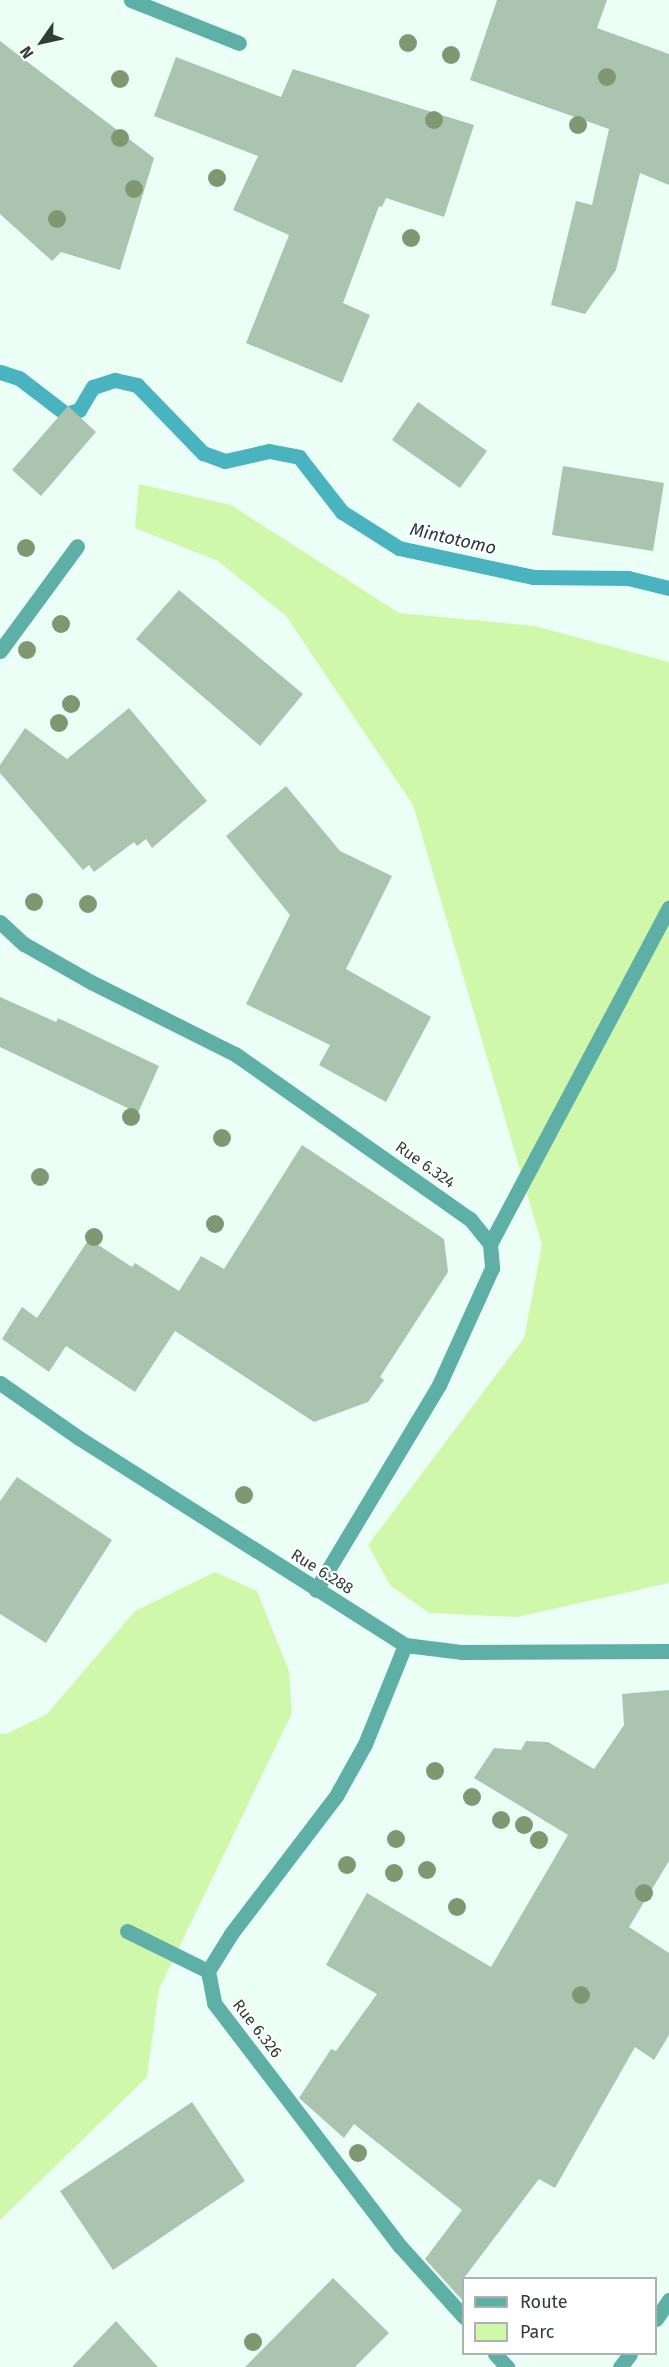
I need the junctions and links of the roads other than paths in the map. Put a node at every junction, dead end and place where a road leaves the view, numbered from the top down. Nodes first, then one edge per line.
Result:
1 (131, 0) edge
2 (239, 43) dead end
3 (77, 546) dead end
4 (0, 651) edge
5 (669, 908) edge
6 (0, 922) edge
7 (490, 1244) junction
8 (0, 1383) edge
9 (316, 1590) junction
10 (405, 1645) junction
11 (669, 1651) edge
12 (127, 1931) dead end
13 (208, 1971) junction
14 (669, 2300) edge
15 (462, 2316) edge
16 (657, 2318) edge
17 (496, 2355) edge
18 (629, 2355) edge
19 (507, 2367) edge
20 (620, 2367) edge

1 - 2 street
3 - 4 street
5 - 7 street
6 - 7 street, Rue 6.324
7 - 9 street
8 - 9 street, Rue 6.288
9 - 10 street, Rue 6.288
10 - 11 street, Rue 6.288
10 - 13 street
12 - 13 street
13 - 15 street, Rue 6.326
14 - 16 street
17 - 19 street
18 - 20 street

